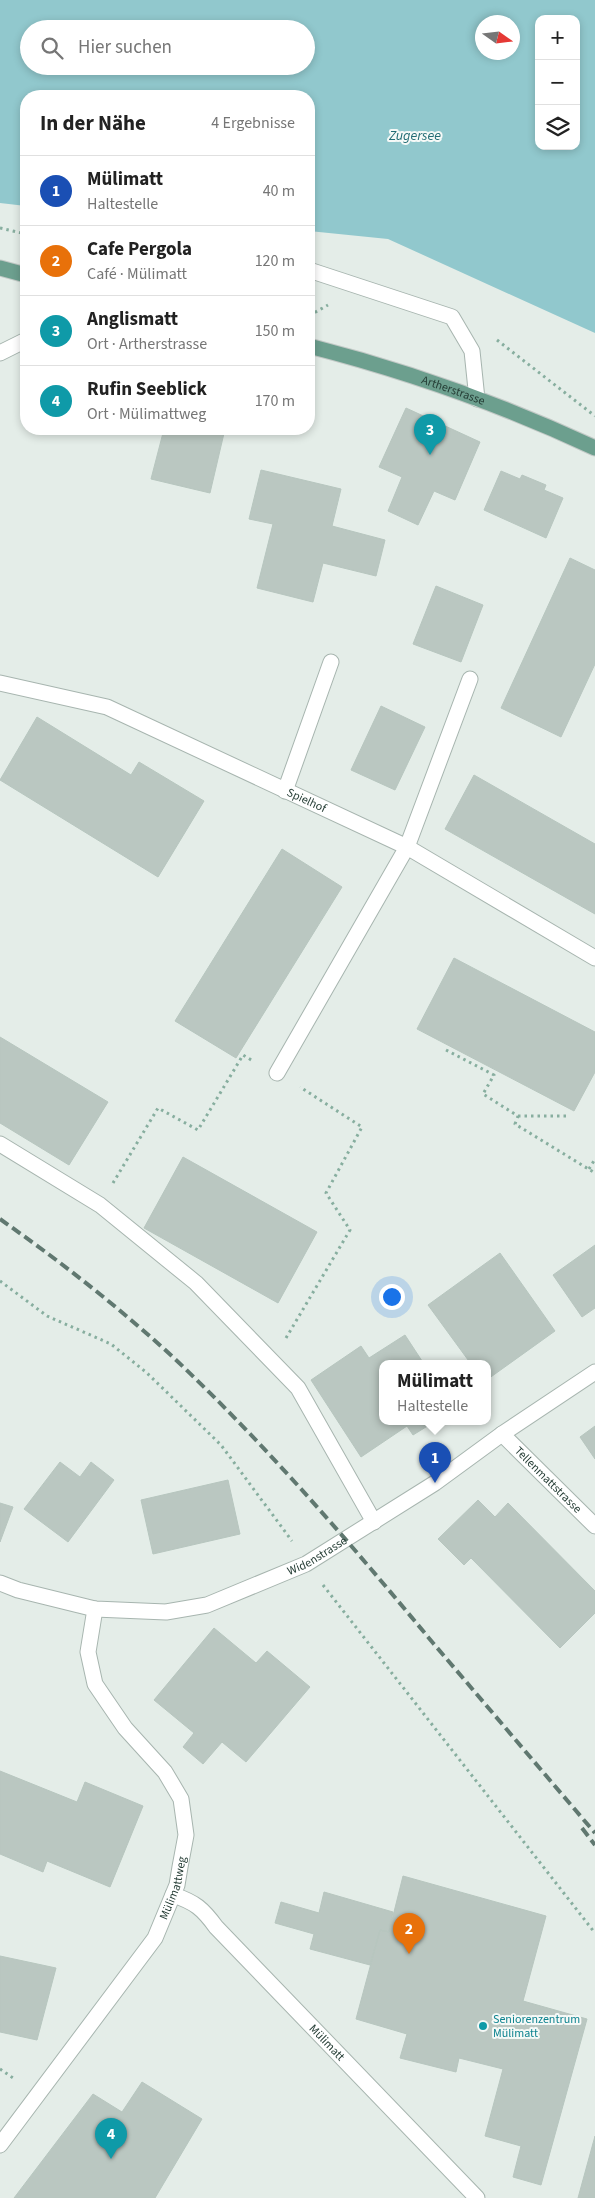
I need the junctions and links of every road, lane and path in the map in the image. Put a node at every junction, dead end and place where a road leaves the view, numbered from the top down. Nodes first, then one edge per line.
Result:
1 (0, 228) edge
2 (20, 233) edge
3 (0, 268) edge
4 (315, 272) edge
5 (20, 273) edge
6 (20, 343) edge
7 (315, 347) edge
8 (0, 353) edge
9 (477, 399) junction
10 (595, 448) edge
11 (331, 662) dead end
12 (470, 679) dead end
13 (0, 683) edge
14 (286, 791) junction
15 (407, 847) junction
16 (595, 958) edge
17 (446, 1050) dead end
18 (277, 1072) junction
19 (518, 1116) junction
20 (567, 1116) dead end
21 (0, 1144) edge
22 (595, 1159) edge
23 (589, 1169) junction
24 (595, 1174) edge
25 (100, 1205) junction
26 (0, 1281) edge
27 (272, 1361) junction
28 (595, 1372) edge
29 (502, 1434) junction
30 (374, 1522) junction
31 (595, 1526) edge
32 (306, 1564) junction
33 (0, 1583) edge
34 (95, 1609) junction
35 (174, 1895) junction
36 (595, 1932) edge
37 (0, 2145) edge
38 (477, 2198) edge

1 - 2 path
3 - 5 main road
4 - 9 street
6 - 8 street
7 - 9 main road, Artherstrasse
9 - 10 main road, Artherstrasse
11 - 14 street
12 - 15 street
13 - 14 street, Spielhof
14 - 15 street, Spielhof
15 - 16 street, Spielhof
15 - 18 street
17 - 19 path
18 - 25 path
18 - 27 path
19 - 20 path
19 - 23 path
21 - 25 street
22 - 23 path
23 - 24 path
25 - 27 street
26 - 32 path
27 - 30 street
28 - 29 street, Widenstrasse
29 - 30 street, Widenstrasse
29 - 31 street, Tellenmattstrasse
30 - 32 street, Widenstrasse
32 - 34 street, Widenstrasse
32 - 36 path
33 - 34 street, Widenstrasse
34 - 35 street, Mülimattweg
35 - 37 street, Mülimattweg
35 - 38 street, Mülimatt

